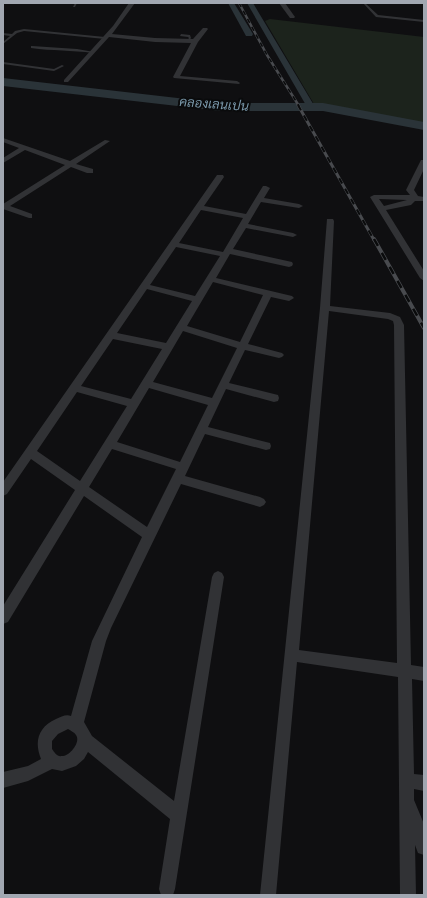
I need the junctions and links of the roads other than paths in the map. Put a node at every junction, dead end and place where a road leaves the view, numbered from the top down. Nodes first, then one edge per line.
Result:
1 (132, 3) edge
2 (282, 3) edge
3 (364, 3) edge
4 (292, 17) dead end
5 (424, 21) edge
6 (205, 29) dead end
7 (3, 34) edge
8 (181, 34) dead end
9 (13, 35) junction
10 (107, 36) junction
11 (187, 41) junction
12 (195, 41) junction
13 (3, 43) edge
14 (32, 47) dead end
15 (93, 52) junction
16 (3, 63) edge
17 (63, 66) dead end
18 (66, 81) dead end
19 (237, 83) dead end
20 (3, 140) edge
21 (107, 141) dead end
22 (25, 148) junction
23 (3, 160) edge
24 (424, 162) edge
25 (70, 164) junction
26 (90, 171) dead end
27 (220, 177) dead end
28 (266, 188) dead end
29 (259, 198) junction
30 (418, 199) edge
31 (298, 206) dead end
32 (3, 207) edge
33 (199, 207) junction
34 (381, 209) junction
35 (29, 216) dead end
36 (246, 221) junction
37 (330, 221) dead end
38 (293, 235) dead end
39 (174, 244) junction
40 (226, 253) junction
41 (289, 264) dead end
42 (424, 278) edge
43 (210, 279) junction
44 (145, 286) junction
45 (268, 294) junction
46 (289, 298) dead end
47 (197, 299) junction
48 (324, 308) junction
49 (180, 328) junction
50 (111, 334) junction
51 (242, 346) junction
52 (168, 347) junction
53 (278, 355) dead end
54 (146, 384) junction
55 (223, 385) junction
56 (74, 388) junction
57 (274, 398) dead end
58 (215, 403) junction
59 (134, 404) junction
60 (202, 429) junction
61 (110, 444) junction
62 (266, 446) dead end
63 (30, 452) junction
64 (182, 467) junction
65 (177, 478) junction
66 (83, 489) junction
67 (3, 491) edge
68 (260, 502) dead end
69 (149, 535) junction
70 (218, 577) dead end
71 (3, 618) edge
72 (291, 655) junction
73 (404, 672) junction
74 (424, 674) edge
75 (76, 724) junction
76 (85, 740) junction
77 (51, 761) junction
78 (3, 780) edge
79 (424, 783) edge
80 (406, 788) junction
81 (179, 816) junction
82 (424, 847) edge
83 (167, 889) dead end
84 (268, 895) edge
85 (408, 895) edge

1 - 10 street
2 - 4 street
3 - 5 lane
6 - 12 street
7 - 9 lane
8 - 11 lane
9 - 10 lane
9 - 13 lane
10 - 11 street
10 - 15 street
11 - 12 street
12 - 19 street
14 - 15 lane
15 - 18 street
16 - 17 lane
20 - 22 street
21 - 25 street
22 - 23 street
22 - 25 street
24 - 30 street
25 - 26 street
25 - 32 street
27 - 33 street
28 - 29 street
29 - 31 street
29 - 36 street
30 - 34 street
30 - 34 street
32 - 35 street
33 - 36 street
33 - 39 street
34 - 42 street
36 - 38 street
36 - 40 street
37 - 48 street
39 - 40 street
39 - 44 street
40 - 41 street
40 - 43 street
43 - 45 street
43 - 47 street
44 - 47 street
44 - 50 street
45 - 46 street
45 - 51 street
47 - 49 street
48 - 72 street
48 - 73 street
49 - 51 street
49 - 52 street
50 - 52 street
50 - 56 street
51 - 53 street
51 - 55 street
52 - 54 street
54 - 58 street
54 - 59 street
55 - 57 street
55 - 58 street
56 - 59 street
56 - 63 street
58 - 60 street
59 - 61 street
60 - 62 street
60 - 64 street
61 - 64 street
61 - 66 street
63 - 66 street
63 - 67 street
64 - 65 street
65 - 68 street
65 - 69 street
66 - 69 street
66 - 71 street
69 - 75 street
70 - 81 street
72 - 73 street
72 - 84 street
73 - 74 street
73 - 80 street
75 - 76 street
75 - 77 street
76 - 77 street
76 - 81 street
77 - 78 street
79 - 80 street
80 - 82 street
80 - 85 street
81 - 83 street

